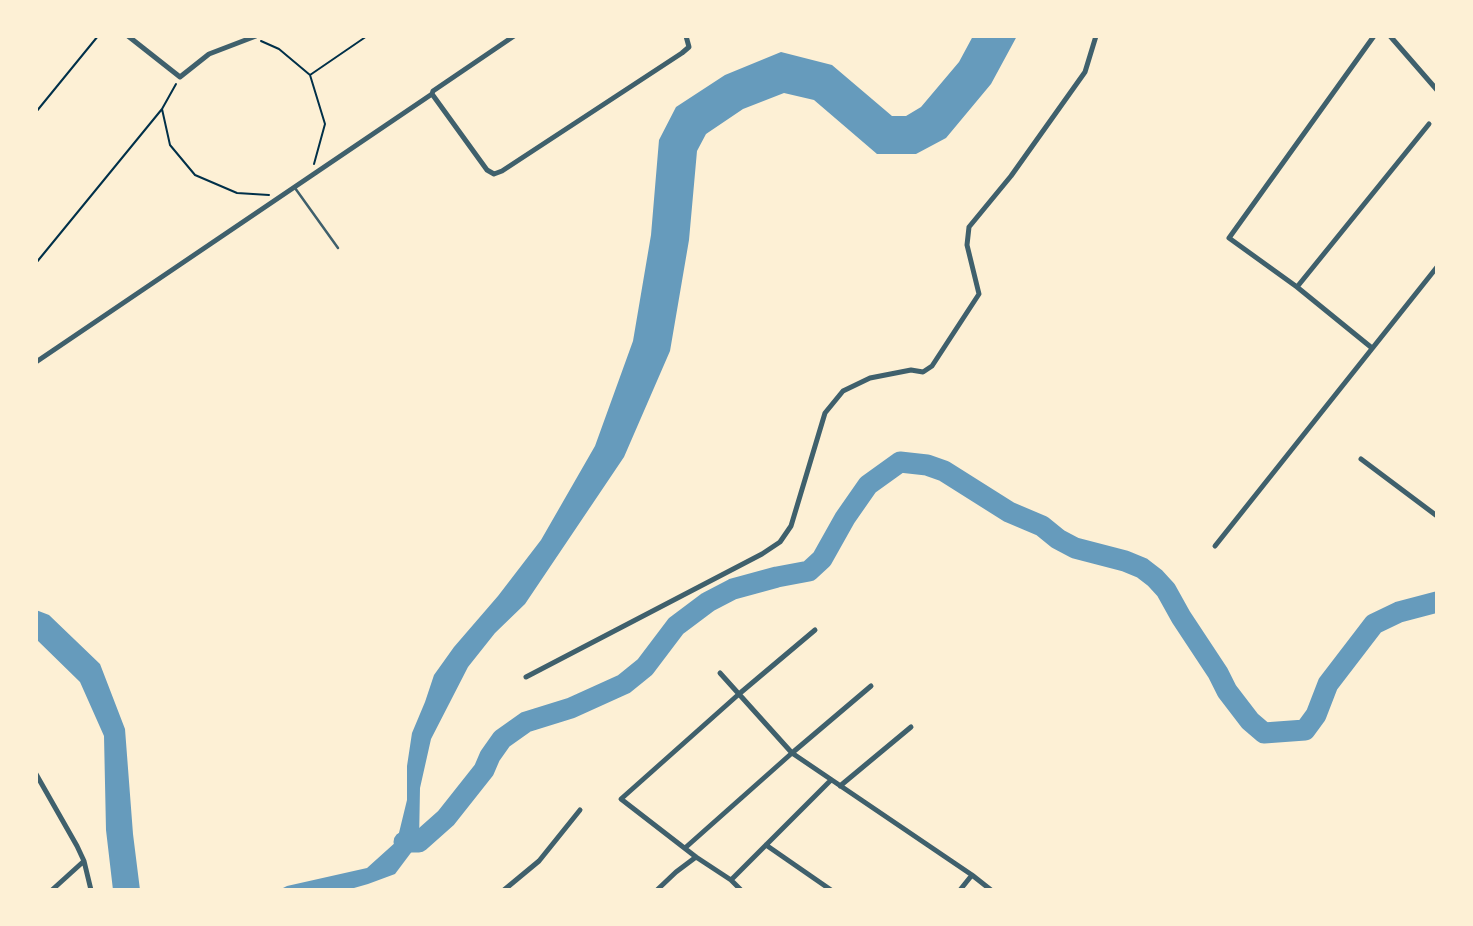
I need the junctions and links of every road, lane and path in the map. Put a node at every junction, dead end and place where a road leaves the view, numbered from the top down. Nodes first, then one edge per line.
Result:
1 (98, 36) edge
2 (128, 36) edge
3 (367, 36) edge
4 (514, 36) edge
5 (686, 36) edge
6 (1096, 36) edge
7 (1374, 36) edge
8 (1390, 36) edge
9 (255, 37) edge
10 (310, 75) junction
11 (180, 78) junction
12 (1437, 90) edge
13 (432, 94) junction
14 (162, 110) junction
15 (36, 112) edge
16 (1429, 124) dead end
17 (314, 165) dead end
18 (294, 187) junction
19 (270, 195) dead end
20 (338, 248) dead end
21 (36, 263) edge
22 (1437, 267) edge
23 (1297, 287) junction
24 (1372, 348) junction
25 (36, 362) edge
26 (1361, 459) dead end
27 (1437, 516) edge
28 (1215, 546) dead end
29 (815, 630) dead end
30 (720, 673) dead end
31 (526, 678) dead end
32 (871, 686) dead end
33 (739, 694) junction
34 (910, 727) dead end
35 (792, 754) junction
36 (36, 774) edge
37 (831, 780) junction
38 (840, 786) junction
39 (580, 810) dead end
40 (766, 845) junction
41 (685, 848) junction
42 (696, 857) junction
43 (84, 861) junction
44 (972, 875) junction
45 (731, 880) junction
46 (52, 890) edge
47 (91, 890) edge
48 (504, 890) edge
49 (657, 890) edge
50 (741, 890) edge
51 (831, 890) edge
52 (960, 890) edge
53 (991, 890) edge

1 - 15 path
2 - 11 street
3 - 10 path
4 - 13 street
5 - 13 street
6 - 31 street
7 - 23 street
8 - 12 street
9 - 10 path
9 - 11 street
10 - 17 path
11 - 14 path
13 - 18 street
14 - 19 path
14 - 21 path
16 - 23 street
18 - 20 lane
18 - 25 street
22 - 24 street
23 - 24 street
24 - 28 street
26 - 27 street
29 - 33 street
30 - 33 street
32 - 35 street
33 - 35 street
33 - 41 street
34 - 38 street
35 - 37 street
35 - 41 street
36 - 43 street
37 - 38 street
37 - 40 street
38 - 44 street
39 - 48 street
40 - 45 street
40 - 51 street
41 - 42 street
42 - 45 street
42 - 49 street
43 - 46 street
43 - 47 street
44 - 52 street
44 - 53 street
45 - 50 street

